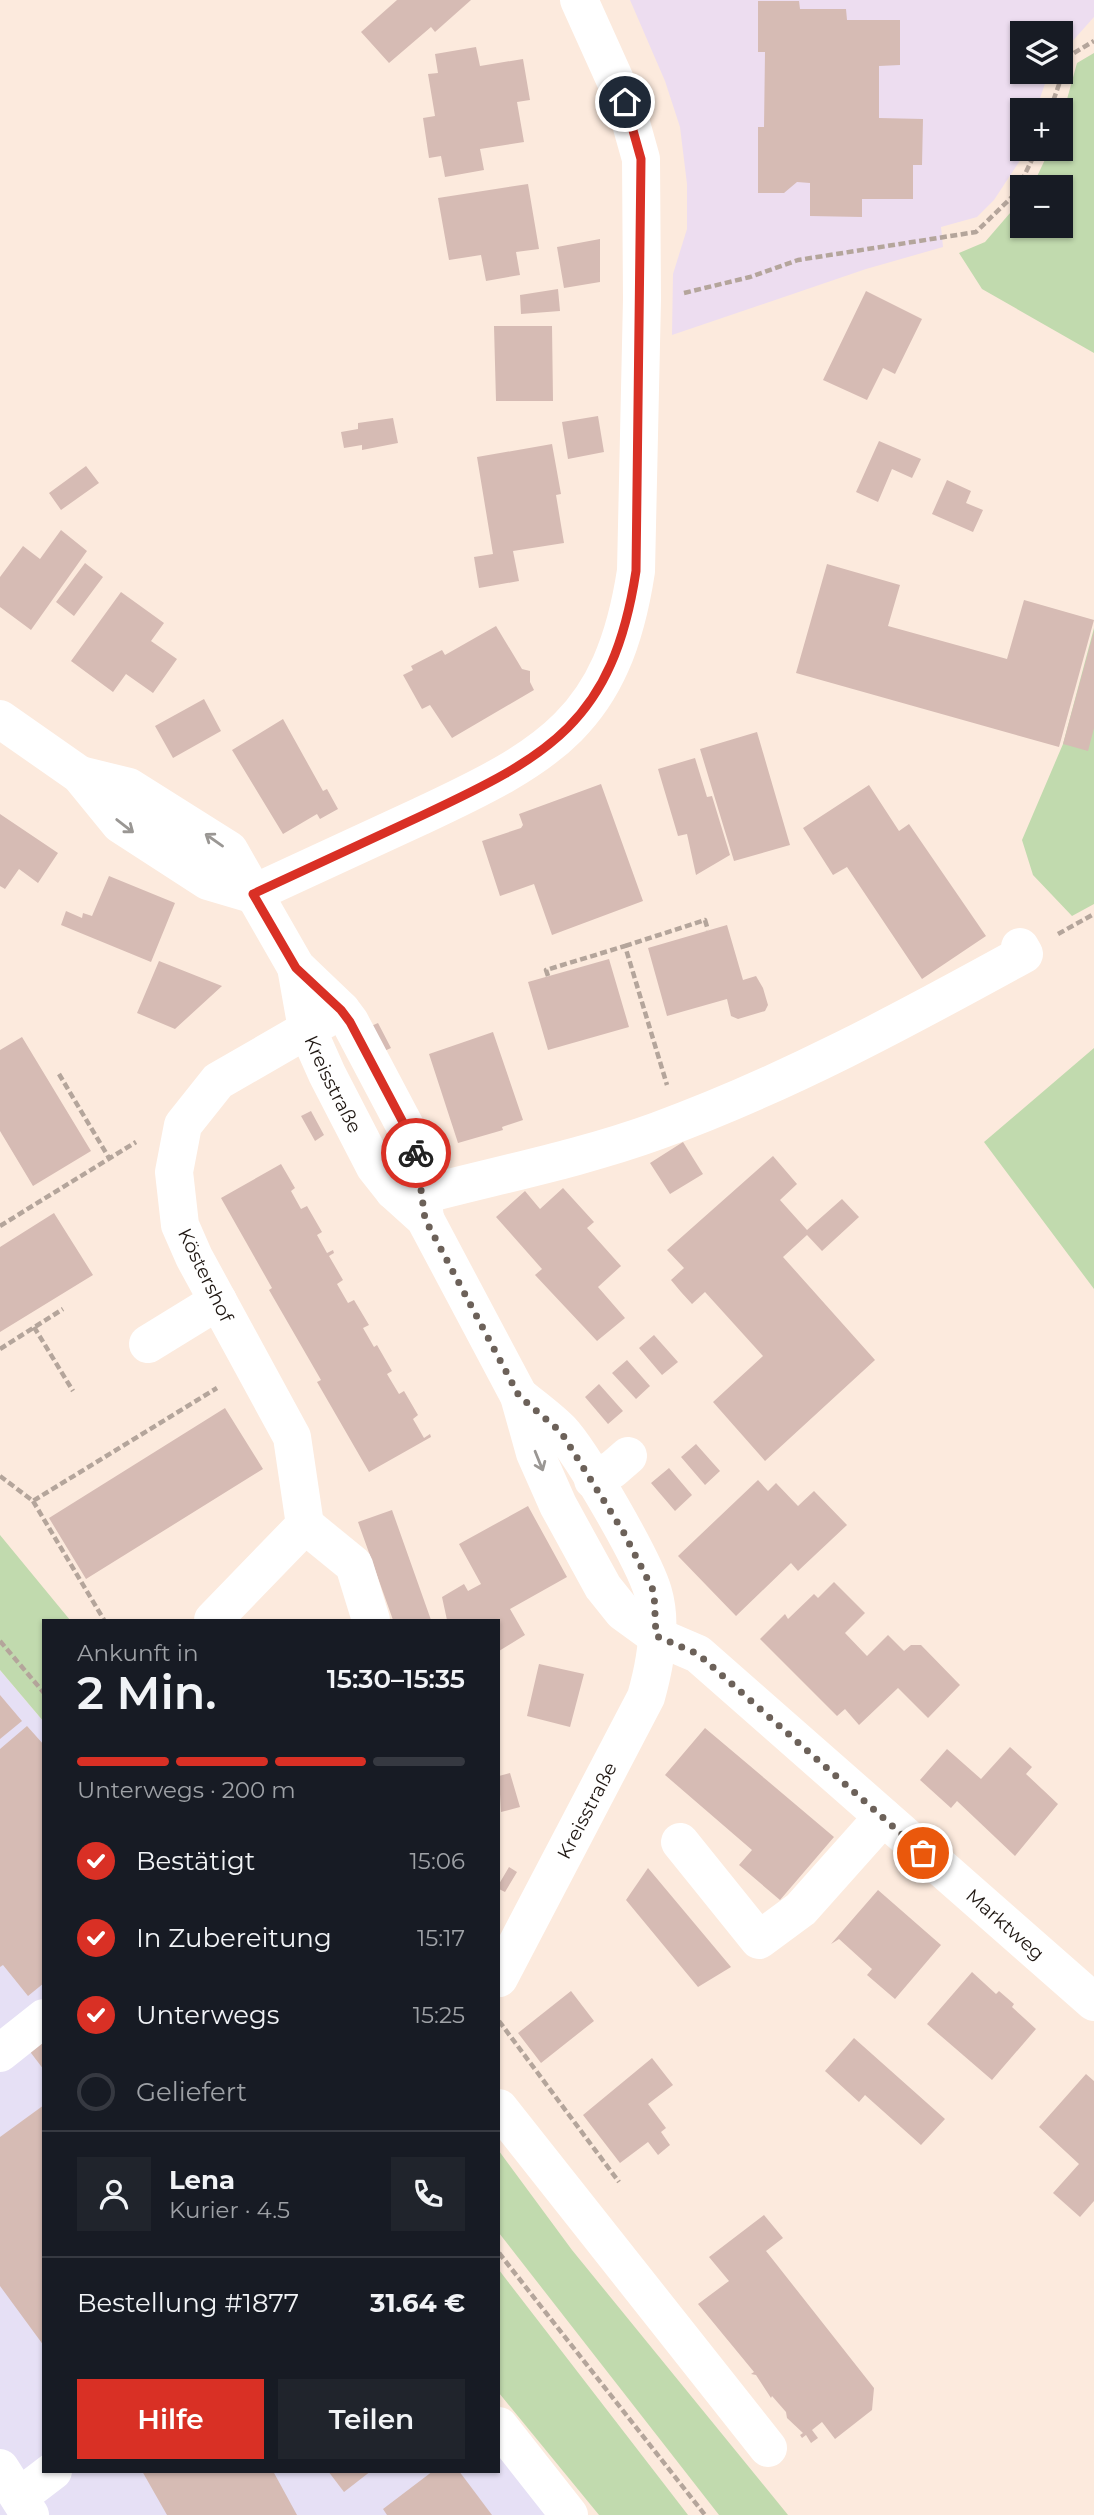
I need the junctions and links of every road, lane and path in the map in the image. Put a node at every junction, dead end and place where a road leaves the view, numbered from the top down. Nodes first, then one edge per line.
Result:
1 (579, 0) edge
2 (1094, 41) edge
3 (1054, 98) edge
4 (1031, 161) edge
5 (642, 299) junction
6 (0, 719) edge
7 (253, 894) junction
8 (708, 930) dead end
9 (625, 946) junction
10 (1020, 947) dead end
11 (296, 968) junction
12 (548, 976) dead end
13 (341, 1010) junction
14 (307, 1029) junction
15 (60, 1074) dead end
16 (678, 1123) junction
17 (183, 1125) junction
18 (109, 1158) junction
19 (414, 1202) junction
20 (0, 1226) edge
21 (218, 1301) junction
22 (64, 1309) dead end
23 (34, 1328) junction
24 (148, 1344) dead end
25 (0, 1349) edge
26 (253, 1365) junction
27 (73, 1391) dead end
28 (519, 1396) junction
29 (628, 1456) dead end
30 (0, 1476) edge
31 (593, 1480) junction
32 (33, 1501) junction
33 (304, 1525) junction
34 (103, 1619) edge
35 (214, 1619) edge
36 (371, 1619) edge
37 (656, 1636) junction
38 (0, 1641) edge
39 (42, 1691) edge
40 (883, 1817) junction
41 (680, 1842) dead end
42 (500, 1976) edge
43 (1094, 2002) edge
44 (42, 2020) edge
45 (500, 2022) edge
46 (0, 2053) edge
47 (500, 2109) edge
48 (619, 2182) dead end
49 (500, 2254) edge
50 (500, 2427) edge
51 (768, 2448) dead end
52 (50, 2473) edge
53 (16, 2493) edge
54 (569, 2515) edge
55 (705, 2515) edge

1 - 5 street
2 - 3 path
4 - 5 path
5 - 7 street
6 - 7 street
7 - 11 street, Kreisstraße
8 - 9 path
9 - 12 path
9 - 16 path
10 - 16 street
11 - 13 street, Kreisstraße
11 - 14 street, Kreisstraße
13 - 14 street, Köstershof
13 - 19 street, Kreisstraße
14 - 17 street, Köstershof
14 - 19 street, Kreisstraße
15 - 18 path
16 - 19 street
17 - 18 path
17 - 21 street, Köstershof
18 - 20 path
19 - 28 street, Kreisstraße
21 - 24 street
21 - 26 street, Köstershof
22 - 23 path
23 - 25 path
23 - 27 path
26 - 32 path
26 - 33 street, Köstershof
28 - 31 street, Kreisstraße
28 -> 37 street, Kreisstraße
29 - 31 street
30 - 32 path
31 - 37 street, Kreisstraße
32 - 34 path
33 - 35 street
33 - 36 street
37 - 40 street, Marktweg
37 - 42 street, Kreisstraße
38 - 39 path
40 - 41 street
40 - 43 street, Marktweg
44 - 46 street
45 - 48 path
47 - 51 street
49 - 55 path
50 - 54 street
52 - 53 street

